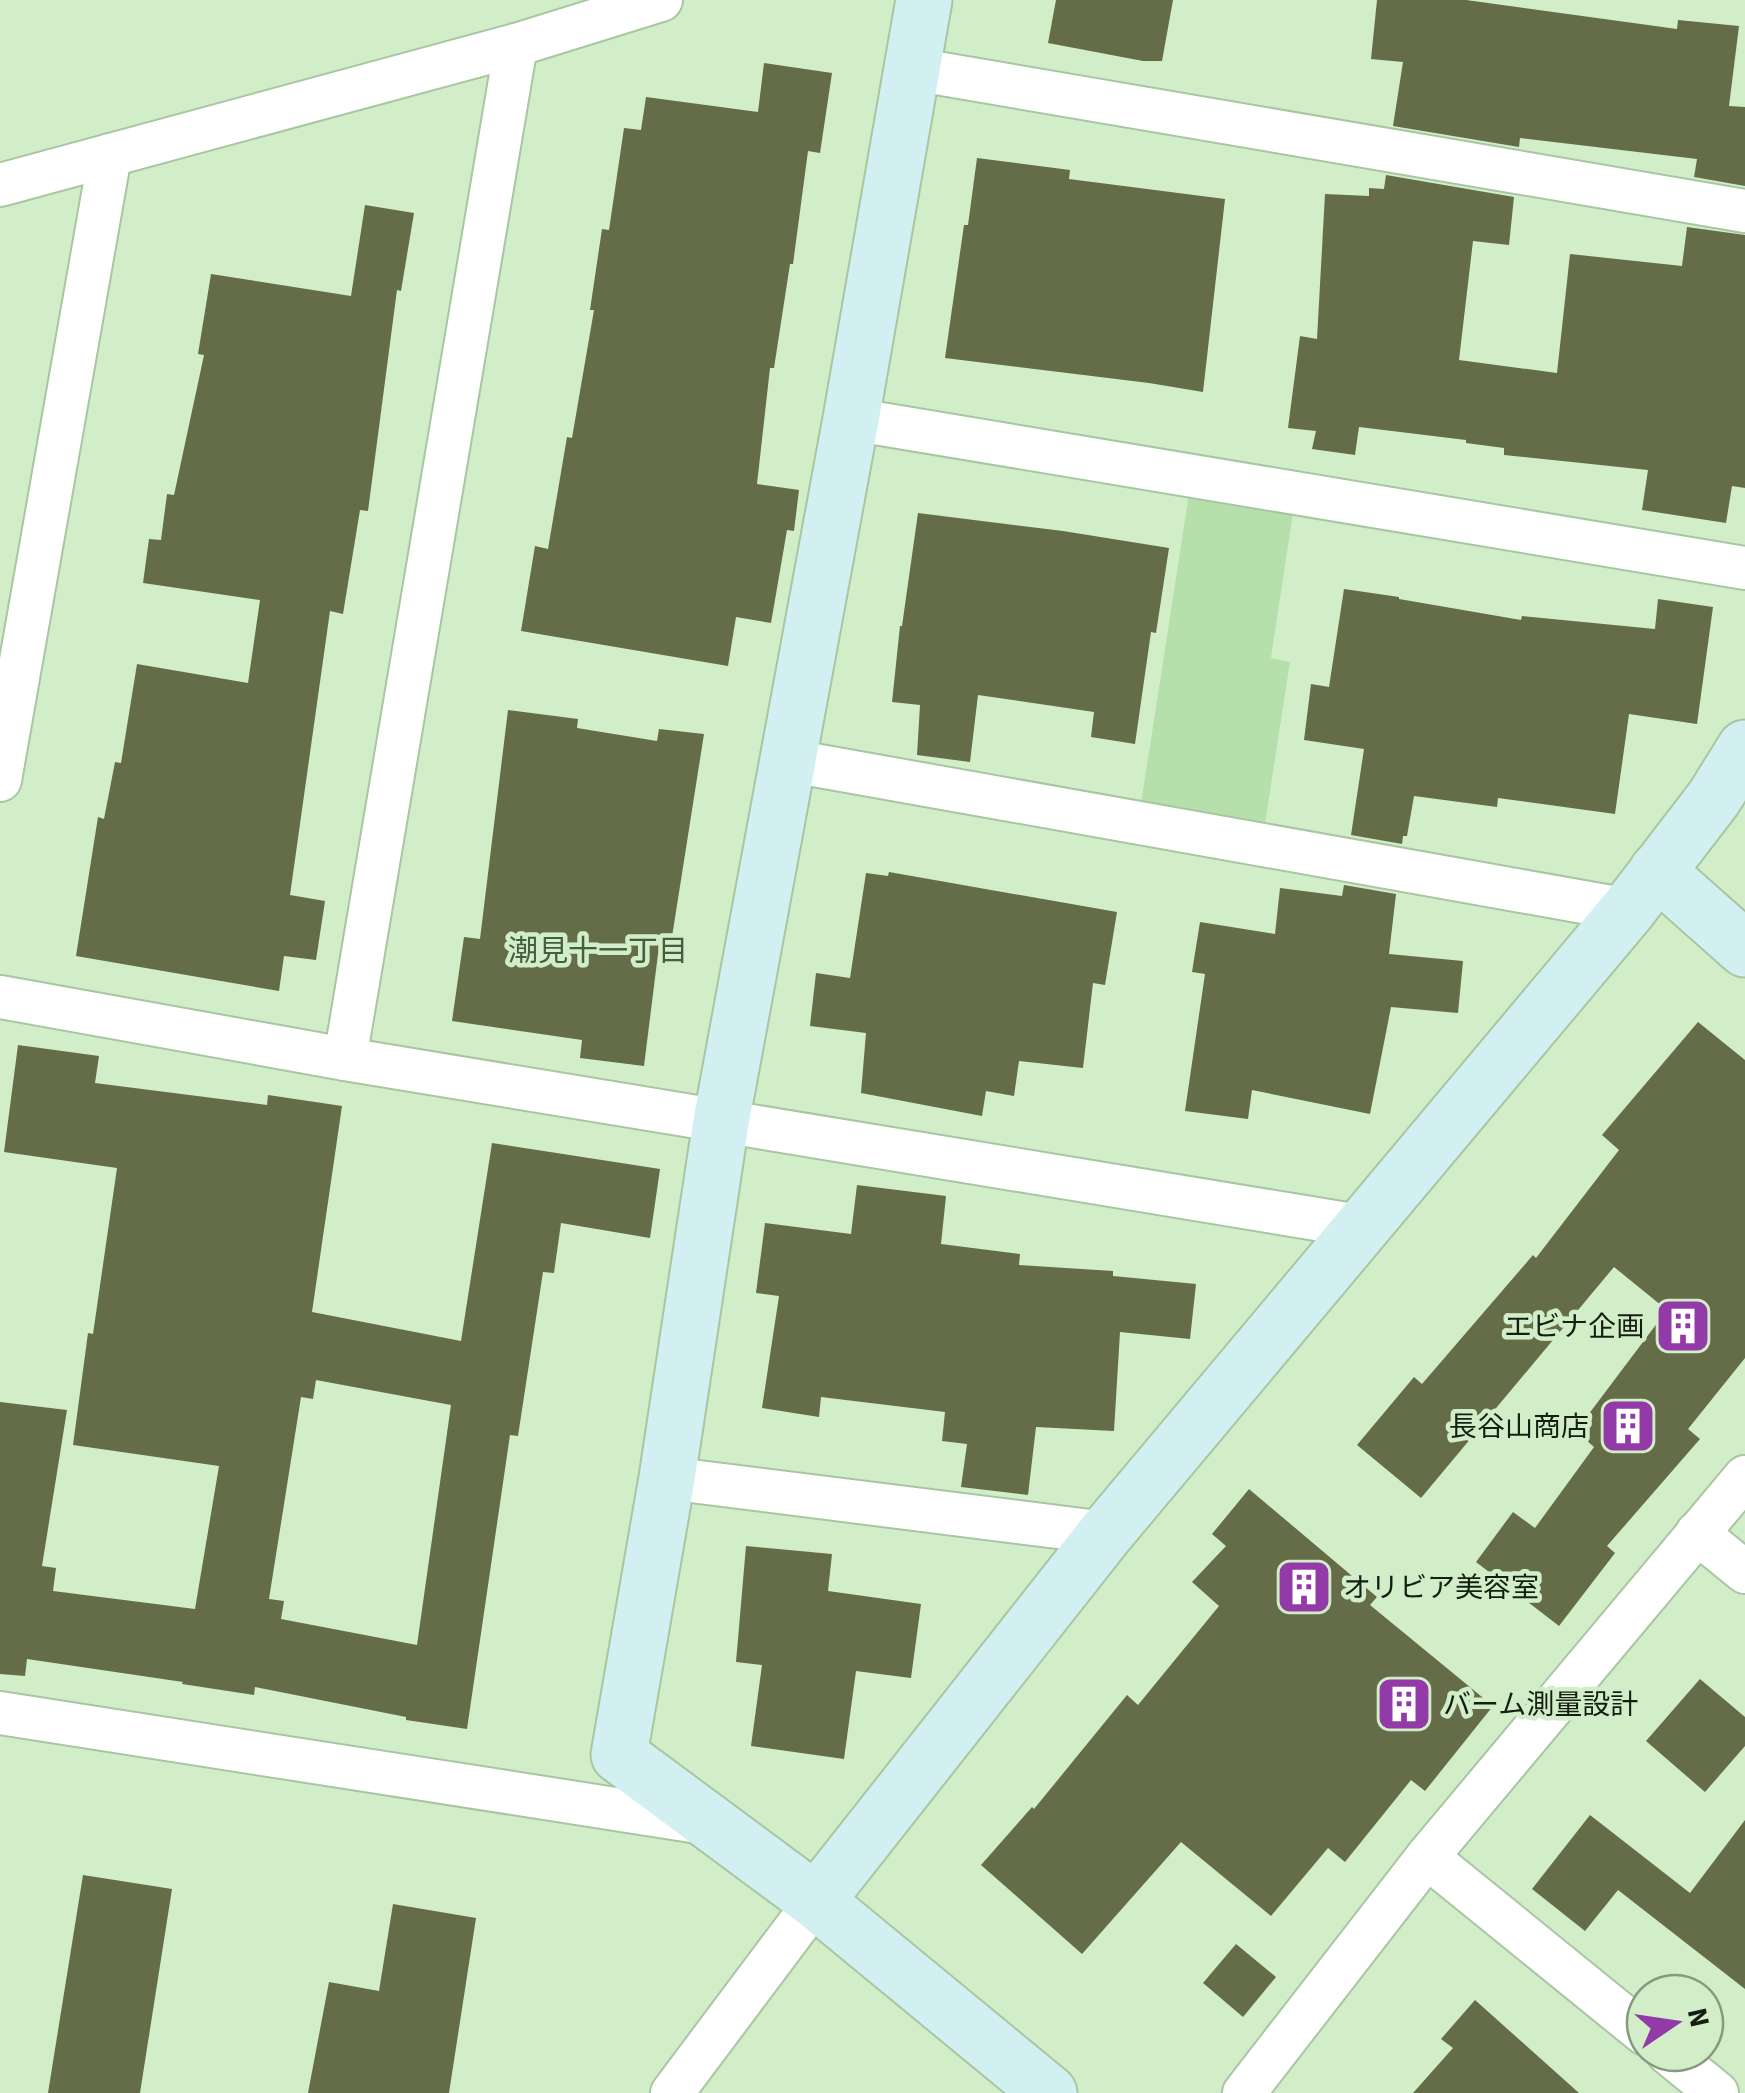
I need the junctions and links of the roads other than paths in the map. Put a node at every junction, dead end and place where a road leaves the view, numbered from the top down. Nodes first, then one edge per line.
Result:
1 (660, 0) edge
2 (924, 0) edge
3 (516, 45) junction
4 (913, 69) junction
5 (110, 156) junction
6 (0, 186) edge
7 (1745, 211) edge
8 (851, 419) junction
9 (1745, 568) edge
10 (1745, 748) edge
11 (786, 760) junction
12 (0, 780) edge
13 (1643, 891) junction
14 (1745, 949) edge
15 (0, 997) edge
16 (345, 1059) junction
17 (721, 1122) junction
18 (1365, 1227) junction
19 (1745, 1477) edge
20 (667, 1478) junction
21 (1106, 1533) junction
22 (1697, 1533) junction
23 (1745, 1572) edge
24 (0, 1713) edge
25 (712, 1824) junction
26 (1427, 1857) junction
27 (816, 1901) junction
28 (1625, 2018) edge
29 (1692, 2073) edge
30 (672, 2093) edge
31 (1049, 2093) edge
32 (1244, 2093) edge
33 (1717, 2093) edge

1 - 3 street
2 - 4 street
3 - 5 street
3 - 16 street
4 - 7 street
4 - 8 street
5 - 6 street
5 - 12 street
8 - 9 street
8 - 11 street
10 - 13 street
11 - 13 street
11 - 17 street
13 - 14 street
13 - 18 street
15 - 16 street
16 - 17 street
17 - 18 street
17 - 20 street
18 - 21 street
19 - 22 street
20 - 21 street
20 - 25 street
21 - 27 street
22 - 23 street
22 - 26 street
24 - 25 street
25 - 27 street
26 - 28 street
26 - 32 street
27 - 30 street
27 - 31 street
29 - 33 street

